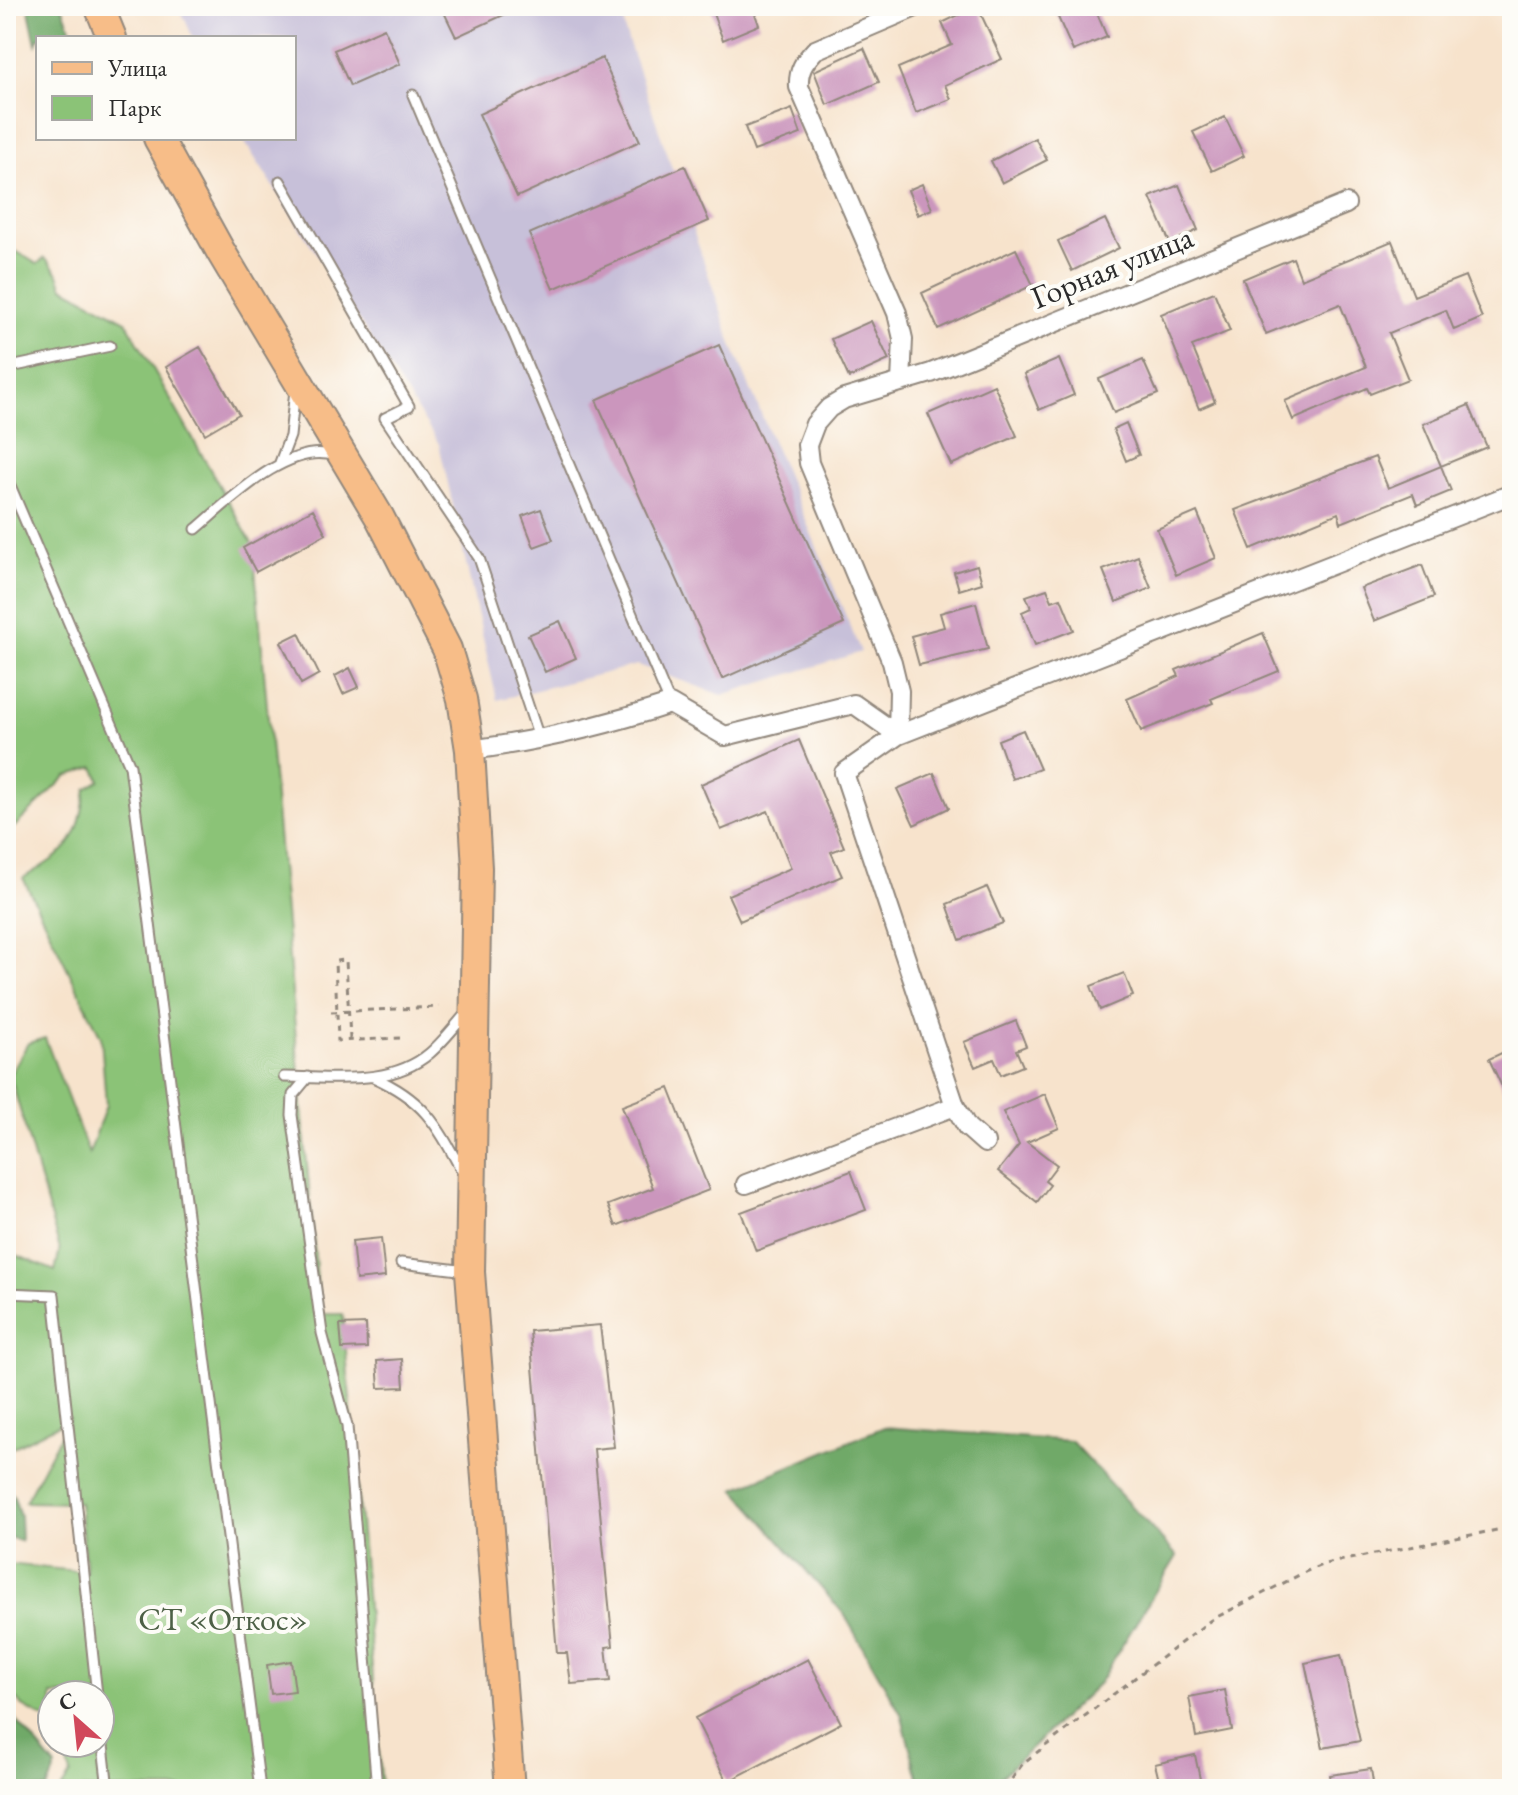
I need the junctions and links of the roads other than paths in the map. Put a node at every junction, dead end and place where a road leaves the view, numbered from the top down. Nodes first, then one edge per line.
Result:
1 (99, 6) edge
2 (866, 6) edge
3 (918, 6) edge
4 (873, 24) junction
5 (111, 36) edge
6 (413, 95) dead end
7 (159, 140) edge
8 (280, 181) dead end
9 (1346, 204) dead end
10 (110, 346) dead end
11 (6, 368) edge
12 (295, 375) junction
13 (901, 382) junction
14 (346, 460) junction
15 (279, 465) junction
16 (6, 476) edge
17 (1512, 494) edge
18 (196, 529) dead end
19 (670, 704) junction
20 (898, 735) junction
21 (540, 741) junction
22 (470, 750) junction
23 (472, 1006) junction
24 (284, 1077) dead end
25 (308, 1077) junction
26 (373, 1077) junction
27 (955, 1106) junction
28 (985, 1143) dead end
29 (746, 1184) dead end
30 (470, 1185) junction
31 (401, 1263) dead end
32 (470, 1272) junction
33 (6, 1293) edge
34 (95, 1679) edge
35 (105, 1759) edge
36 (108, 1789) edge
37 (260, 1789) edge
38 (377, 1789) edge
39 (510, 1789) edge

1 - 5 main road
2 - 4 street
3 - 4 street
4 - 13 street
6 - 19 lane
7 - 12 main road
8 - 21 lane
9 - 13 street, Горная улица
10 - 11 lane
12 - 14 main road
12 - 15 lane
13 - 20 street, Горная улица
14 - 15 lane
14 - 22 main road
15 - 18 lane
16 - 37 lane
17 - 20 street
19 - 20 street
19 - 21 street
20 - 27 street
21 - 22 street
22 - 23 main road
23 - 26 lane
23 - 30 main road
24 - 25 lane
25 - 26 lane
25 - 38 lane
26 - 30 lane
27 - 28 street
27 - 29 street
30 - 32 main road
31 - 32 lane
32 - 39 main road
33 - 34 lane
35 - 36 lane

